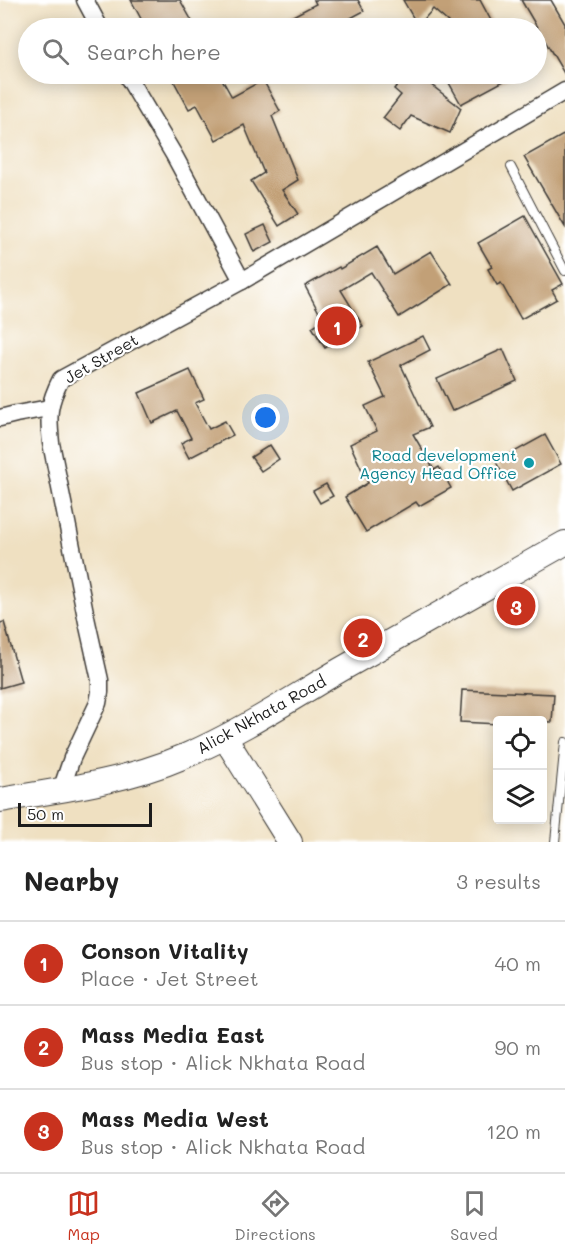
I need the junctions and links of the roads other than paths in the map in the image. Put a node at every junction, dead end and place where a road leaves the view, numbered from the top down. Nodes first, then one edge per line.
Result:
1 (86, 0) edge
2 (95, 18) edge
3 (132, 84) edge
4 (565, 91) edge
5 (511, 167) dead end
6 (565, 271) edge
7 (242, 281) junction
8 (50, 408) junction
9 (0, 418) edge
10 (565, 543) edge
11 (225, 738) junction
12 (565, 742) edge
13 (61, 790) junction
14 (0, 800) edge
15 (290, 842) edge
16 (555, 842) edge

1 - 2 street
3 - 7 street
4 - 7 street, Jet Street
5 - 6 lane
7 - 8 street, Jet Street
8 - 9 street
8 - 13 street, Jet Street
10 - 11 main road, Alick Nkhata Road
11 - 13 main road, Alick Nkhata Road
11 - 15 main road
12 - 16 lane
13 - 14 main road, Alick Nkhata Road

